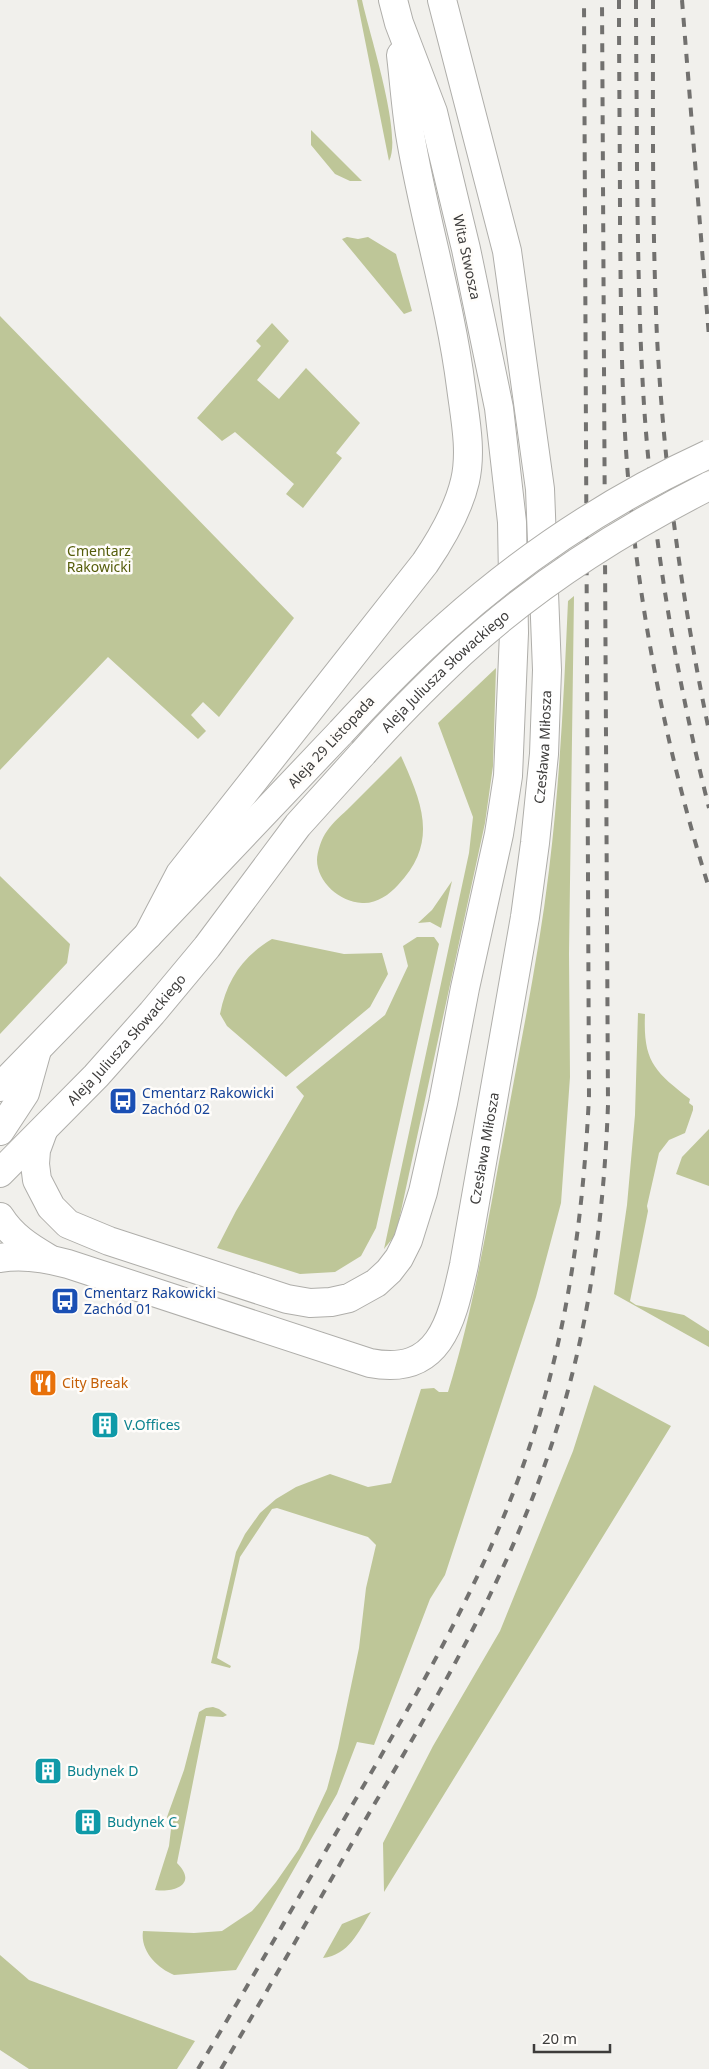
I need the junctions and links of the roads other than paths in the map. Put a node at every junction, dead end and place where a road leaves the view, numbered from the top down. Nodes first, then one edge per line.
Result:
1 (442, 0) edge
2 (396, 12) edge
3 (709, 454) edge
4 (709, 486) edge
5 (148, 935) junction
6 (37, 1048) junction
7 (0, 1087) edge
8 (0, 1131) edge
9 (43, 1131) junction
10 (0, 1173) edge
11 (0, 1217) edge
12 (0, 1258) edge
13 (49, 1259) junction

1 - 13 main road, Czesława Miłosza
2 - 5 main road
2 - 9 main road, Wita Stwosza
3 - 5 main road, Aleja 29 Listopada, bridge
4 - 9 main road, Aleja Juliusza Słowackiego, bridge
5 - 6 main road, Aleja 29 Listopada
6 - 7 main road, Aleja 29 Listopada
6 - 8 main road
9 - 10 main road
11 - 13 main road
12 - 13 main road, Czesława Miłosza

